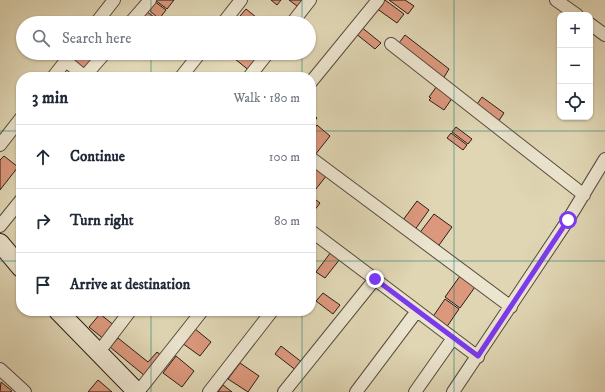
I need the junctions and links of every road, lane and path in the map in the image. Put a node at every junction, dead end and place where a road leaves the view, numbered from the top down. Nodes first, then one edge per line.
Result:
1 (114, 0) edge
2 (150, 0) edge
3 (241, 0) edge
4 (310, 0) edge
5 (378, 0) edge
6 (556, 0) edge
7 (573, 12) edge
8 (101, 16) edge
9 (136, 16) edge
10 (228, 16) edge
11 (297, 16) edge
12 (593, 26) edge
13 (605, 35) edge
14 (391, 44) dead end
15 (67, 60) edge
16 (71, 60) edge
17 (99, 60) edge
18 (194, 60) edge
19 (262, 60) edge
20 (57, 72) edge
21 (81, 72) edge
22 (89, 72) edge
23 (185, 72) edge
24 (253, 72) edge
25 (316, 76) edge
26 (16, 124) edge
27 (0, 145) edge
28 (605, 159) edge
29 (316, 162) edge
30 (584, 195) junction
31 (16, 206) edge
32 (0, 226) edge
33 (316, 235) edge
34 (0, 243) edge
35 (16, 262) edge
36 (375, 279) junction
37 (511, 307) junction
38 (417, 311) junction
39 (66, 316) edge
40 (126, 316) edge
41 (198, 316) edge
42 (268, 316) edge
43 (453, 338) junction
44 (98, 353) junction
45 (478, 356) junction
46 (0, 369) edge
47 (25, 392) edge
48 (138, 392) edge
49 (209, 392) edge
50 (284, 392) edge
51 (356, 392) edge
52 (415, 392) edge
53 (453, 392) edge

1 - 8 street
2 - 9 street
3 - 10 street
4 - 11 street
5 - 25 street
6 - 7 street
12 - 13 street
14 - 30 street
15 - 20 street
16 - 21 street
17 - 22 street
18 - 23 street
19 - 24 street
26 - 27 street
28 - 30 street
29 - 37 street
30 - 37 street
31 - 32 street
33 - 36 street
34 - 35 street
36 - 38 street
36 - 50 street
37 - 45 street
38 - 43 street
38 - 51 street
39 - 44 street
40 - 44 street
41 - 48 street
42 - 49 street
43 - 45 street
43 - 52 street
44 - 48 street
45 - 53 street
46 - 47 street

